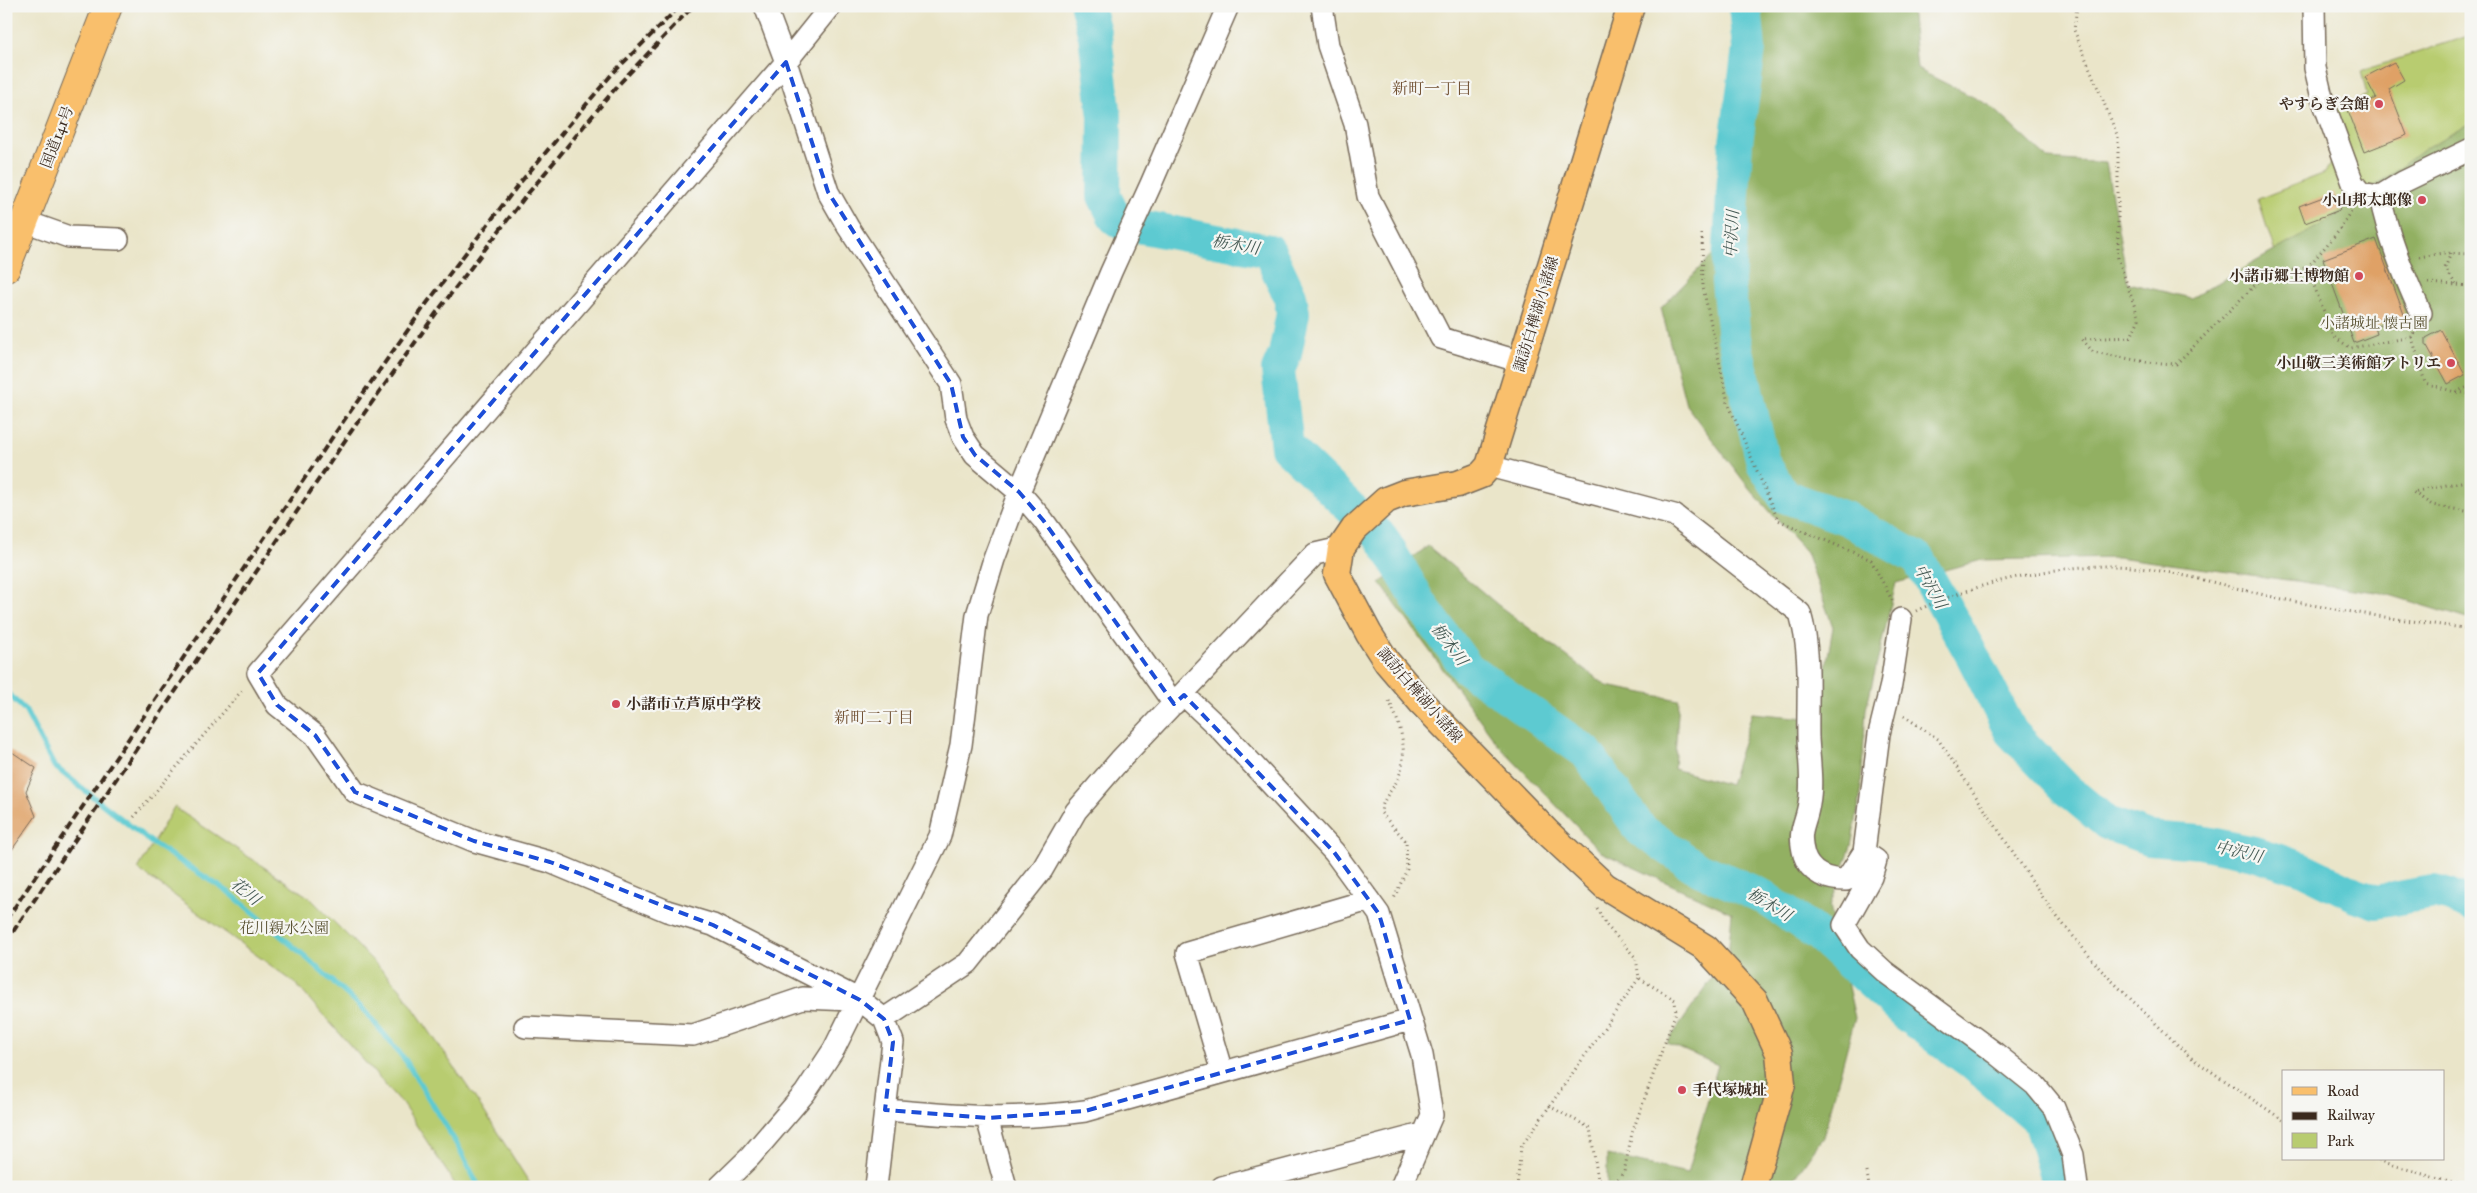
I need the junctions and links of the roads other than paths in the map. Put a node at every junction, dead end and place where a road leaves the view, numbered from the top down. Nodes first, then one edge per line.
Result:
1 (108, 6) edge
2 (765, 6) edge
3 (831, 6) edge
4 (1228, 6) edge
5 (1322, 6) edge
6 (1631, 6) edge
7 (2314, 6) edge
8 (786, 62) junction
9 (2471, 149) edge
10 (2370, 195) junction
11 (24, 221) junction
12 (118, 239) dead end
13 (6, 268) edge
14 (2421, 313) road end
15 (1521, 362) junction
16 (1489, 466) junction
17 (1019, 492) junction
18 (1341, 548) junction
19 (1901, 619) road end
20 (1179, 699) junction
21 (1864, 852) junction
22 (1369, 900) junction
23 (860, 1000) junction
24 (884, 1018) junction
25 (1410, 1020) junction
26 (525, 1027) dead end
27 (1222, 1072) junction
28 (885, 1110) junction
29 (986, 1118) junction
30 (1422, 1134) junction
31 (719, 1187) edge
32 (876, 1187) edge
33 (1006, 1187) edge
34 (1222, 1187) edge
35 (1401, 1187) edge
36 (1753, 1187) edge
37 (2077, 1187) edge

1 - 11 highway, 国道141号
2 - 8 street
3 - 8 street
4 - 17 street
5 - 15 street
6 - 15 main road, 諏訪白樺湖小諸線
7 - 10 street
8 - 17 street
8 - 23 street
9 - 10 street
10 - 14 street
11 - 12 street
11 - 13 highway, 国道141号
15 - 16 main road, 諏訪白樺湖小諸線
16 - 18 main road, 諏訪白樺湖小諸線
16 - 21 street
17 - 20 street
17 - 23 street
18 - 20 street
18 - 36 main road, 諏訪白樺湖小諸線
19 - 21 street
20 - 22 street
20 - 24 street
21 - 37 street
22 - 25 street
22 - 27 street
23 - 24 street
23 - 26 street
23 - 31 street
24 - 28 street
25 - 27 street
25 - 30 street
27 - 29 street
28 - 29 street
28 - 32 street
29 - 33 street
30 - 34 street
30 - 35 street

